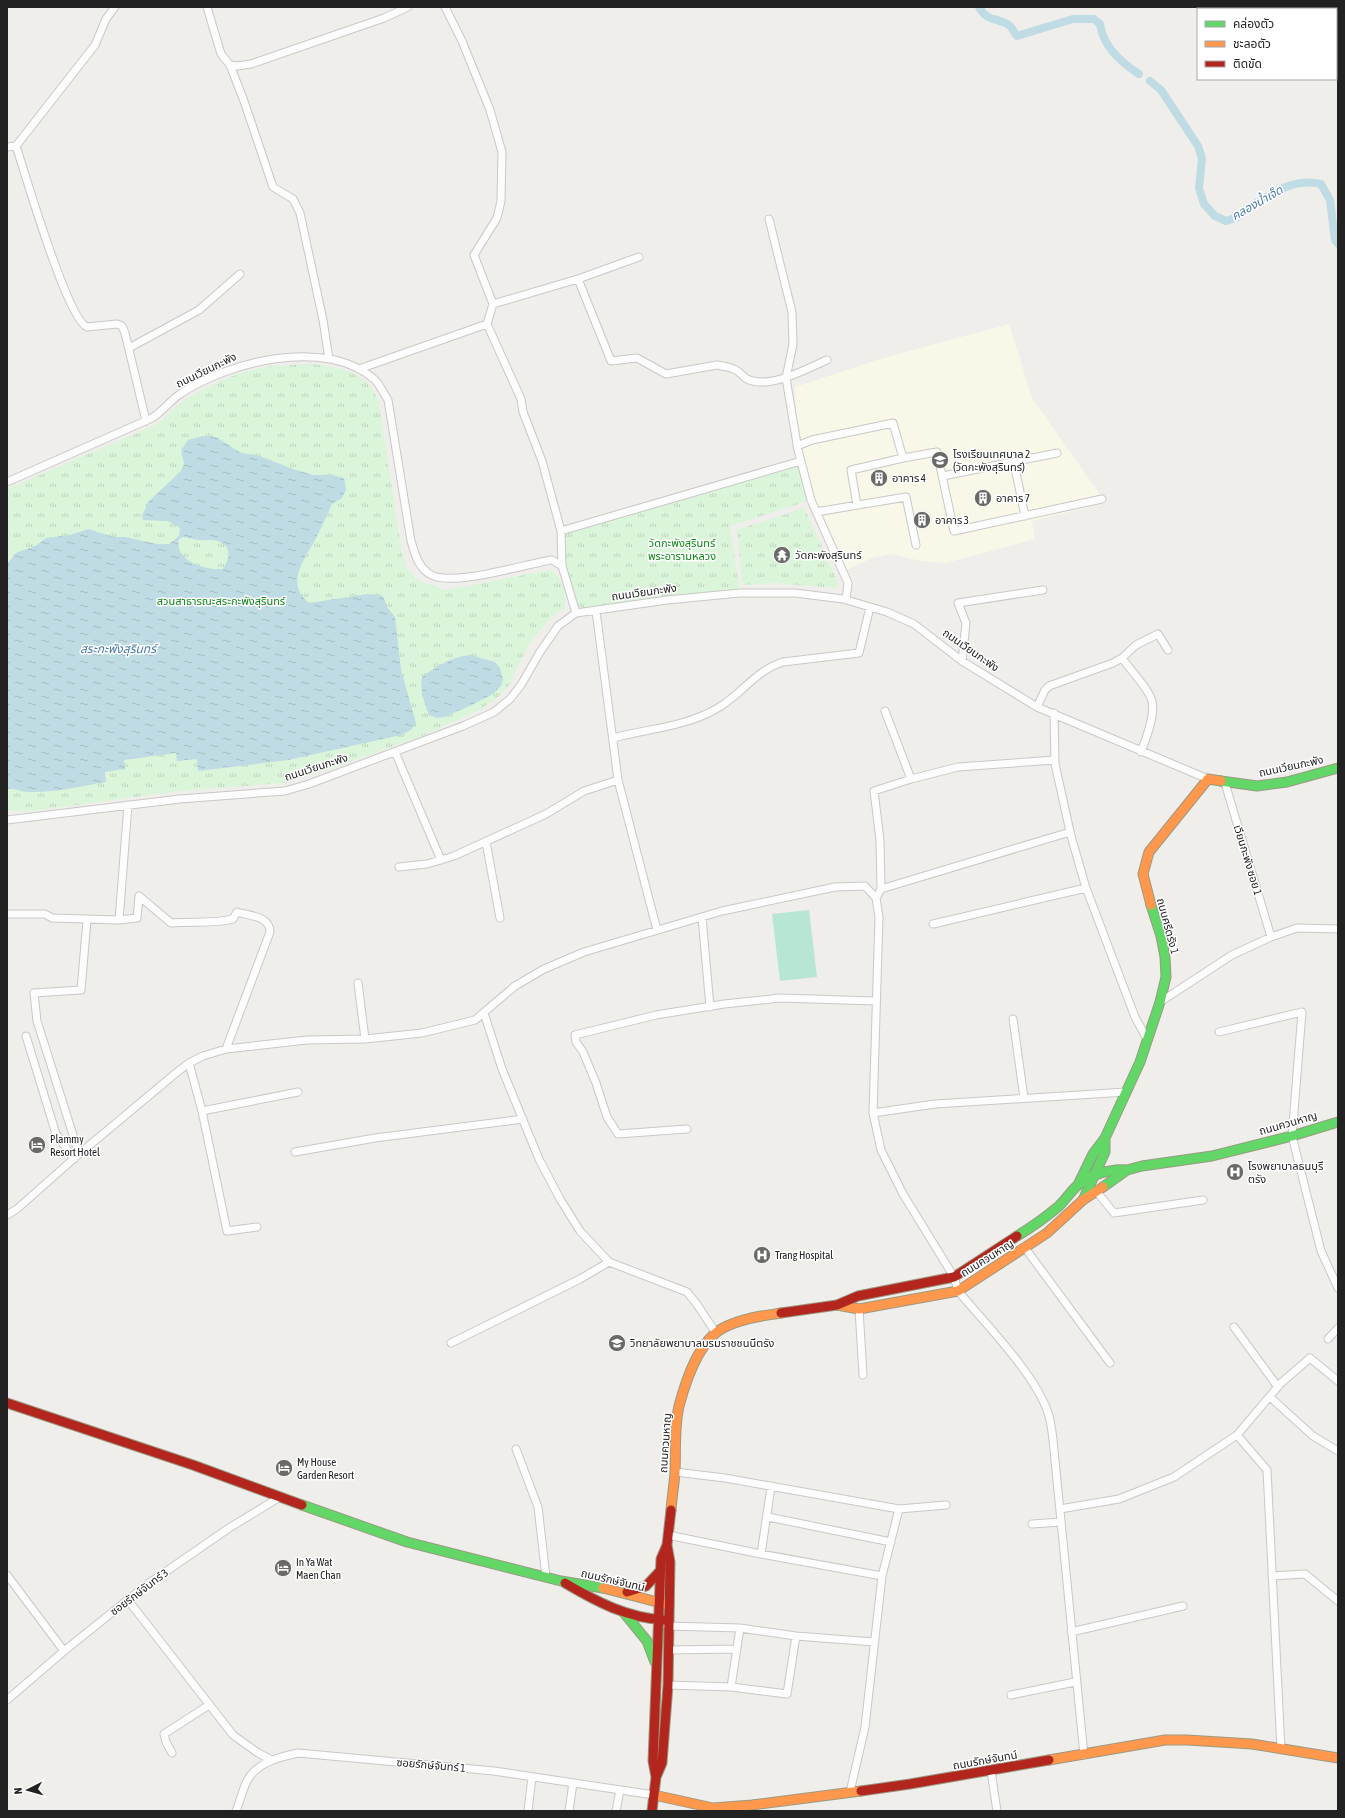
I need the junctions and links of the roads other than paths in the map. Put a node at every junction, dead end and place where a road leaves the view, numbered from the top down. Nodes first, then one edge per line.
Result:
1 (115, 7) edge
2 (207, 7) edge
3 (408, 7) edge
4 (445, 7) edge
5 (230, 65) junction
6 (16, 146) junction
7 (7, 147) edge
8 (769, 219) dead end
9 (639, 257) dead end
10 (240, 274) dead end
11 (578, 279) junction
12 (493, 304) junction
13 (487, 324) junction
14 (129, 348) junction
15 (329, 359) junction
16 (827, 360) dead end
17 (359, 369) junction
18 (786, 378) junction
19 (146, 421) junction
20 (797, 446) junction
21 (1057, 453) dead end
22 (903, 458) junction
23 (801, 462) junction
24 (1014, 462) junction
25 (943, 476) junction
26 (7, 482) edge
27 (1102, 499) dead end
28 (858, 505) junction
29 (816, 512) junction
30 (1025, 516) junction
31 (561, 531) junction
32 (916, 545) dead end
33 (562, 566) junction
34 (1043, 590) dead end
35 (846, 600) junction
36 (870, 607) junction
37 (596, 611) junction
38 (576, 613) junction
39 (1168, 650) dead end
40 (1122, 658) junction
41 (962, 661) junction
42 (1037, 706) junction
43 (884, 711) dead end
44 (1054, 713) junction
45 (613, 738) junction
46 (395, 752) junction
47 (1141, 752) junction
48 (1055, 760) junction
49 (1338, 768) edge
50 (911, 779) junction
51 (1208, 779) junction
52 (618, 780) junction
53 (1225, 783) junction
54 (128, 805) junction
55 (7, 820) edge
56 (1070, 832) junction
57 (486, 842) junction
58 (441, 860) junction
59 (399, 867) dead end
60 (1086, 888) junction
61 (881, 889) junction
62 (876, 898) junction
63 (7, 914) edge
64 (702, 917) junction
65 (500, 918) dead end
66 (87, 920) junction
67 (119, 920) junction
68 (932, 924) dead end
69 (1338, 929) edge
70 (657, 930) junction
71 (1271, 936) junction
72 (358, 983) dead end
73 (875, 1001) junction
74 (1160, 1002) junction
75 (710, 1007) junction
76 (484, 1013) junction
77 (1013, 1019) dead end
78 (1219, 1032) dead end
79 (26, 1036) dead end
80 (365, 1039) junction
81 (1147, 1039) junction
82 (226, 1050) junction
83 (189, 1063) junction
84 (298, 1092) dead end
85 (1126, 1092) junction
86 (1024, 1098) junction
87 (202, 1111) junction
88 (873, 1113) junction
89 (523, 1119) junction
90 (1338, 1122) edge
91 (687, 1129) dead end
92 (1292, 1136) junction
93 (1105, 1138) junction
94 (295, 1152) dead end
95 (1105, 1152) junction
96 (77, 1156) junction
97 (1122, 1170) junction
98 (1094, 1176) junction
99 (1078, 1185) junction
100 (1096, 1192) junction
101 (1083, 1200) junction
102 (1203, 1200) dead end
103 (7, 1215) edge
104 (257, 1227) dead end
105 (1025, 1248) junction
106 (609, 1262) junction
107 (954, 1277) junction
108 (1338, 1288) edge
109 (958, 1291) junction
110 (837, 1305) junction
111 (860, 1309) junction
112 (1234, 1327) dead end
113 (1338, 1328) edge
114 (716, 1333) junction
115 (1328, 1339) dead end
116 (451, 1343) dead end
117 (1110, 1363) dead end
118 (864, 1375) dead end
119 (1338, 1381) edge
120 (1278, 1387) junction
121 (1270, 1397) junction
122 (7, 1403) edge
123 (1237, 1435) junction
124 (516, 1450) dead end
125 (1338, 1451) edge
126 (675, 1472) junction
127 (771, 1487) junction
128 (280, 1497) junction
129 (946, 1505) dead end
130 (899, 1509) junction
131 (1060, 1509) junction
132 (768, 1517) junction
133 (1061, 1522) junction
134 (1032, 1524) dead end
135 (668, 1535) junction
136 (891, 1542) junction
137 (667, 1545) junction
138 (761, 1554) junction
139 (660, 1570) junction
140 (7, 1575) edge
141 (882, 1576) junction
142 (1272, 1576) junction
143 (546, 1577) junction
144 (561, 1581) junction
145 (625, 1592) junction
146 (128, 1600) junction
147 (1338, 1602) edge
148 (659, 1603) junction
149 (669, 1605) junction
150 (1183, 1606) dead end
151 (625, 1614) junction
152 (658, 1620) junction
153 (668, 1623) junction
154 (740, 1628) junction
155 (1071, 1632) junction
156 (796, 1636) junction
157 (874, 1642) junction
158 (736, 1649) junction
159 (669, 1650) junction
160 (64, 1651) junction
161 (657, 1676) junction
162 (1076, 1682) junction
163 (668, 1685) junction
164 (731, 1687) junction
165 (1011, 1695) dead end
166 (7, 1700) edge
167 (209, 1705) junction
168 (1281, 1749) junction
169 (172, 1753) dead end
170 (1084, 1755) junction
171 (1338, 1758) edge
172 (272, 1760) junction
173 (991, 1771) junction
174 (532, 1776) junction
175 (656, 1777) junction
176 (573, 1783) junction
177 (620, 1790) junction
178 (850, 1792) junction
179 (654, 1795) junction
180 (236, 1811) edge
181 (528, 1811) edge
182 (569, 1811) edge
183 (616, 1811) edge
184 (652, 1811) edge
185 (997, 1811) edge

1 - 6 street
2 - 5 street
3 - 5 street
4 - 12 street
5 - 15 street
6 - 7 street
6 - 14 street
8 - 18 street
9 - 11 street
10 - 14 street
11 - 12 street
11 - 18 street
12 - 13 street
13 - 17 street
13 - 31 street
14 - 19 street
15 - 17 street, ถนนเวียนกะพัง
15 - 19 street, ถนนเวียนกะพัง
16 - 18 street
17 - 33 street, ถนนเวียนกะพัง
18 - 20 street
19 - 26 street, ถนนเวียนกะพัง
20 - 22 street
20 - 23 street
21 - 24 street
22 - 25 street
22 - 28 street
23 - 29 street
23 - 31 street
24 - 25 street
24 - 30 street
25 - 30 street
27 - 30 street
28 - 29 street
28 - 32 street
29 - 35 street
31 - 33 street
33 - 38 street
34 - 41 street
35 - 36 street, ถนนเวียนกะพัง
35 - 37 street, ถนนเวียนกะพัง
36 - 41 street, ถนนเวียนกะพัง
36 - 45 street
37 - 38 street, ถนนเวียนกะพัง
37 - 45 street
38 - 46 street, ถนนเวียนกะพัง
39 - 40 street
40 - 42 street
40 - 47 street
41 - 42 street, ถนนเวียนกะพัง
42 - 44 street, ถนนเวียนกะพัง
43 - 50 street
44 - 47 street, ถนนเวียนกะพัง
44 - 48 street
45 - 52 street
46 - 54 street, ถนนเวียนกะพัง
46 - 58 street
47 - 51 street, ถนนเวียนกะพัง
48 - 50 street
48 - 56 street
49 - 53 main road, ถนนเวียนกะพัง
50 - 61 street
51 - 53 main road, ถนนเวียนกะพัง
51 - 74 main road, ถนนศรีตรัง 1
52 - 57 street
52 - 70 street
53 - 71 street, เวียนกะพัง ซอย 1
54 - 55 street, ถนนเวียนกะพัง
54 - 67 street
56 - 60 street
56 - 61 street
57 - 58 street
57 - 65 street
58 - 59 street
60 - 68 street
60 - 81 street
61 - 62 street
62 - 64 street
62 - 73 street
63 - 66 street
64 - 70 street
64 - 75 street
66 - 67 street
66 - 96 street
67 - 82 street
69 - 71 street
70 - 76 street
71 - 74 street
72 - 80 street
73 - 75 street
73 - 88 street
74 - 81 main road, ถนนศรีตรัง 1
75 - 91 street
76 - 80 street
76 - 89 street
77 - 86 street
78 - 92 street
79 - 96 street
80 - 82 street
81 - 85 main road, ถนนศรีตรัง 1
82 - 83 street
83 - 87 street
83 - 96 street
84 - 87 street
85 - 86 street
85 - 93 main road, ถนนศรีตรัง 1
86 - 88 street
87 - 104 street
88 - 107 street
89 - 94 street
89 - 106 street
90 - 92 main road, ถนนควนหาญ
92 - 97 main road, ถนนควนหาญ
92 - 108 street
93 - 95 main road, ถนนศรีตรัง 1
93 - 99 main road, ถนนศรีตรัง 1
95 - 97 main road
95 - 98 main road, ถนนศรีตรัง 1
96 - 103 street
97 - 98 main road, ถนนควนหาญ
97 - 100 main road, ถนนควนหาญ
98 - 99 main road, ถนนควนหาญ
98 - 101 main road, ถนนศรีตรัง 1
99 - 107 main road, ถนนควนหาญ
100 - 101 main road, ถนนควนหาญ
100 - 102 street
101 - 105 main road, ถนนควนหาญ
105 - 109 main road, ถนนควนหาญ
105 - 117 street
106 - 114 street
106 - 116 street
107 - 109 street
107 - 110 main road, ถนนควนหาญ
109 - 111 main road, ถนนควนหาญ
109 - 131 street
110 - 111 main road, ถนนควนหาญ
110 - 114 main road, ถนนควนหาญ
111 - 118 street
112 - 120 street
113 - 115 street
114 - 126 main road, ถนนควนหาญ
119 - 120 street
120 - 121 street
121 - 123 street
121 - 125 street
122 - 128 main road
123 - 131 street
123 - 142 street
124 - 143 street
126 - 127 street
126 - 135 main road, ถนนควนหาญ
127 - 130 street
127 - 132 street
128 - 143 main road
128 - 146 street, ซอยรักษ์จันทร์ 3
129 - 130 street
130 - 136 street
131 - 133 street
132 - 136 street
132 - 138 street
133 - 134 street
133 - 155 street
135 - 137 main road, ถนนควนหาญ
135 - 138 street
136 - 141 street
137 - 139 main road, ถนนควนหาญ
137 - 149 main road, ถนนควนหาญ
138 - 141 street
139 - 145 main road
139 - 148 main road, ถนนควนหาญ
140 - 160 street
141 - 157 street
142 - 147 street
142 - 168 street
143 - 144 main road
144 - 145 main road, ถนนรักษ์จันทน์
144 - 151 main road, ถนนรักษ์จันทน์
145 - 148 main road, ถนนรักษ์จันทน์
146 - 160 street, ซอยรักษ์จันทร์ 3
146 - 167 street
148 - 149 main road, ถนนรักษ์จันทน์
148 - 152 main road, ถนนควนหาญ
149 - 153 main road, ถนนควนหาญ
150 - 155 street
151 - 152 main road, ถนนรักษ์จันทน์
151 - 161 main road
152 - 153 main road, ถนนรักษ์จันทน์
152 - 161 main road
153 - 154 street
153 - 159 main road
154 - 156 street
154 - 158 street
155 - 162 street
156 - 157 street
156 - 164 street
157 - 178 street
158 - 159 street
158 - 164 street
159 - 163 main road
160 - 166 street, ซอยรักษ์จันทร์ 3
161 - 175 main road
162 - 165 street
162 - 170 street
163 - 164 street
163 - 175 main road
167 - 169 street
167 - 172 street
168 - 170 main road, ถนนรักษ์จันทน์
168 - 171 main road, ถนนรักษ์จันทน์
170 - 173 main road, ถนนรักษ์จันทน์
172 - 174 street, ซอยรักษ์จันทร์ 1
172 - 180 street, ซอยรักษ์จันทร์ 1
173 - 178 main road, ถนนรักษ์จันทน์
173 - 185 street
174 - 176 street, ซอยรักษ์จันทร์ 1
174 - 181 street
175 - 179 main road
176 - 177 street, ซอยรักษ์จันทร์ 1
176 - 182 street
177 - 179 street, ซอยรักษ์จันทร์ 1
177 - 183 street
178 - 179 main road, ถนนรักษ์จันทน์
179 - 184 main road

